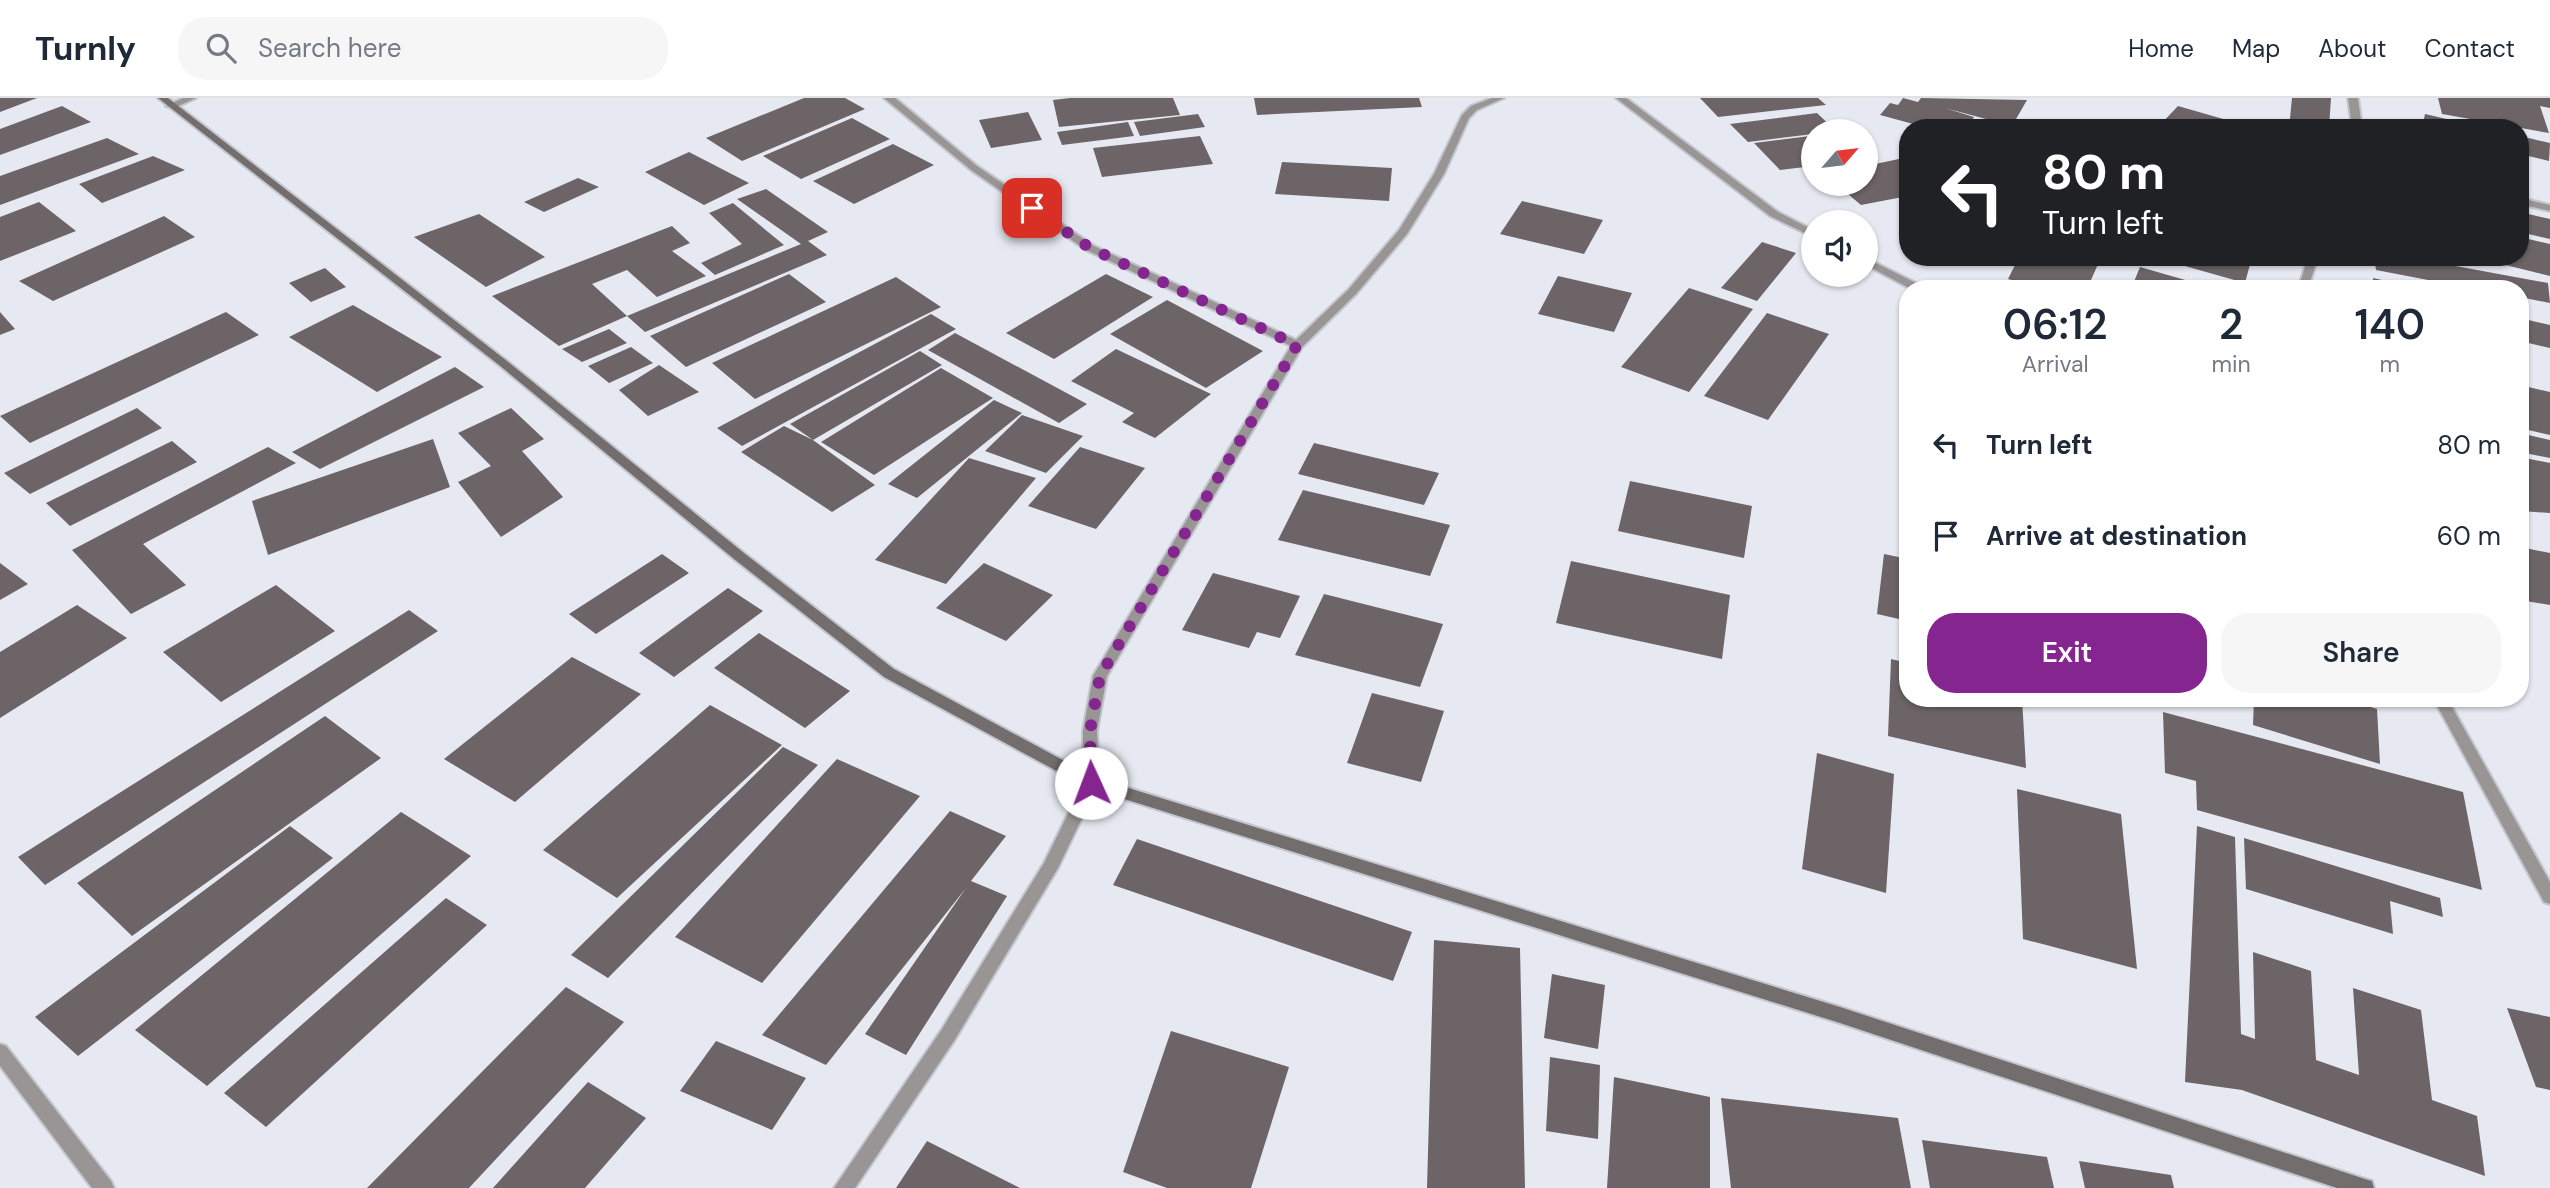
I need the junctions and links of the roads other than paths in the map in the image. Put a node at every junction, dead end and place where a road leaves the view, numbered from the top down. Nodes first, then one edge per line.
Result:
1 (191, 98) edge
2 (889, 98) edge
3 (1500, 98) edge
4 (1620, 98) edge
5 (2353, 98) edge
6 (166, 102) edge
7 (2356, 119) edge
8 (2529, 203) edge
9 (2550, 208) edge
10 (1801, 227) edge
11 (1878, 267) edge
12 (1903, 280) edge
13 (1297, 345) junction
14 (2445, 707) edge
15 (1091, 783) junction
16 (2550, 897) edge
17 (0, 1052) edge
18 (104, 1188) edge
19 (844, 1188) edge
20 (2365, 1188) edge

1 - 6 street
2 - 13 street
3 - 13 street
4 - 10 street
5 - 7 street
6 - 15 street
8 - 9 street
11 - 12 street
13 - 15 street
14 - 16 street
15 - 19 street
15 - 20 street
17 - 18 street

